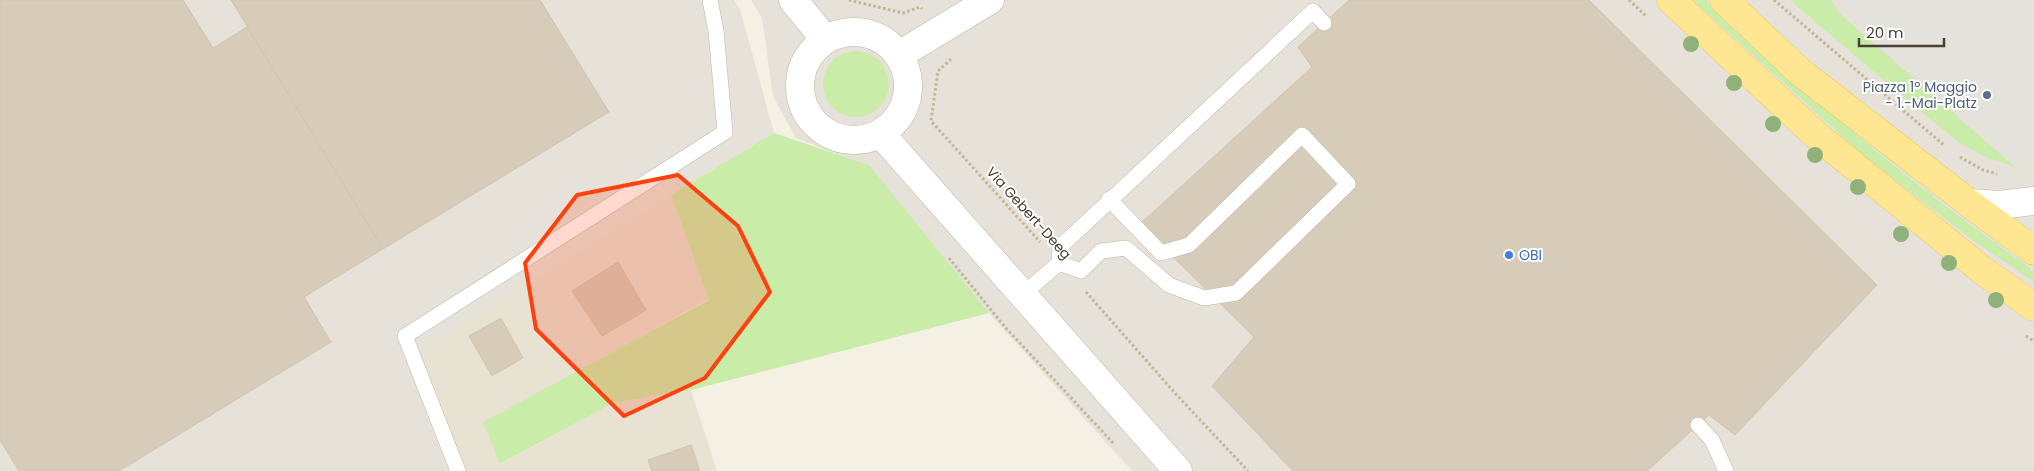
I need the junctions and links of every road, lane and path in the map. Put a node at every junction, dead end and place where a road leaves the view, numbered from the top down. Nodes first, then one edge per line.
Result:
1 (710, 0) edge
2 (794, 0) edge
3 (849, 0) edge
4 (990, 0) edge
5 (1671, 0) edge
6 (1724, 0) edge
7 (1774, 0) edge
8 (1324, 23) dead end
9 (938, 32) junction
10 (825, 39) junction
11 (899, 55) junction
12 (881, 134) junction
13 (1951, 151) dead end
14 (1958, 157) dead end
15 (2005, 177) dead end
16 (1109, 199) junction
17 (2034, 201) edge
18 (1969, 203) junction
19 (944, 251) dead end
20 (2034, 251) edge
21 (1059, 263) junction
22 (1022, 295) junction
23 (2034, 307) edge
24 (1698, 425) dead end
25 (1118, 449) dead end
26 (458, 471) edge
27 (1178, 471) edge
28 (1248, 471) edge
29 (1726, 471) edge

1 - 26 lane
2 - 10 street
3 - 9 path, Via Gebert-Deeg
4 - 9 street
5 - 23 main road
6 - 18 main road
7 - 13 path
8 - 16 lane
9 - 11 street
9 - 21 path, Via Gebert-Deeg
10 - 11 street
10 - 12 street
11 - 12 street
12 - 22 street
14 - 15 path
16 - 21 lane
16 - 21 lane
17 - 18 street
18 - 20 main road
19 - 25 path
21 - 22 lane
21 - 28 path, Via Gebert-Deeg
22 - 27 street
24 - 29 lane

